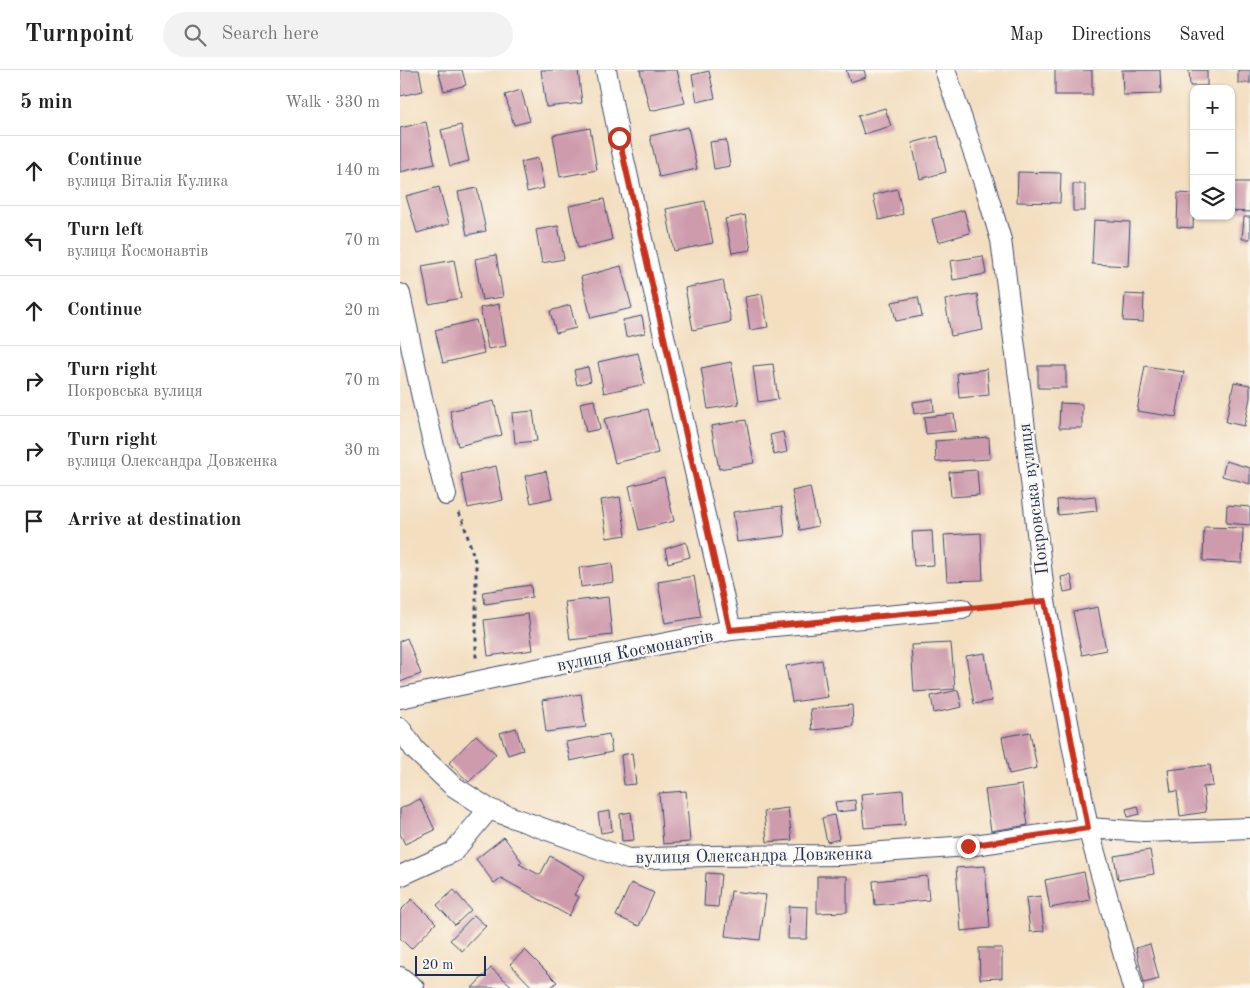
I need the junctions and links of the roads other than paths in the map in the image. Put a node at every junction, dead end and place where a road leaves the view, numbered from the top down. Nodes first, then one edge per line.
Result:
1 (606, 70) edge
2 (945, 70) edge
3 (400, 294) edge
4 (446, 495) road end
5 (962, 609) road end
6 (730, 630) junction
7 (400, 698) edge
8 (400, 728) edge
9 (489, 810) junction
10 (1088, 828) junction
11 (1250, 828) edge
12 (400, 876) edge
13 (400, 977) edge
14 (414, 988) edge
15 (1133, 988) edge

1 - 6 street
2 - 10 street, Покровська вулиця
3 - 4 street
5 - 6 street, вулиця Космонавтів
6 - 7 street, вулиця Космонавтів
8 - 9 street, вулиця Олександра Довженка
9 - 10 street, вулиця Олександра Довженка
9 - 12 street
10 - 11 street, вулиця Олександра Довженка
10 - 15 street, Покровська вулиця
13 - 14 street

